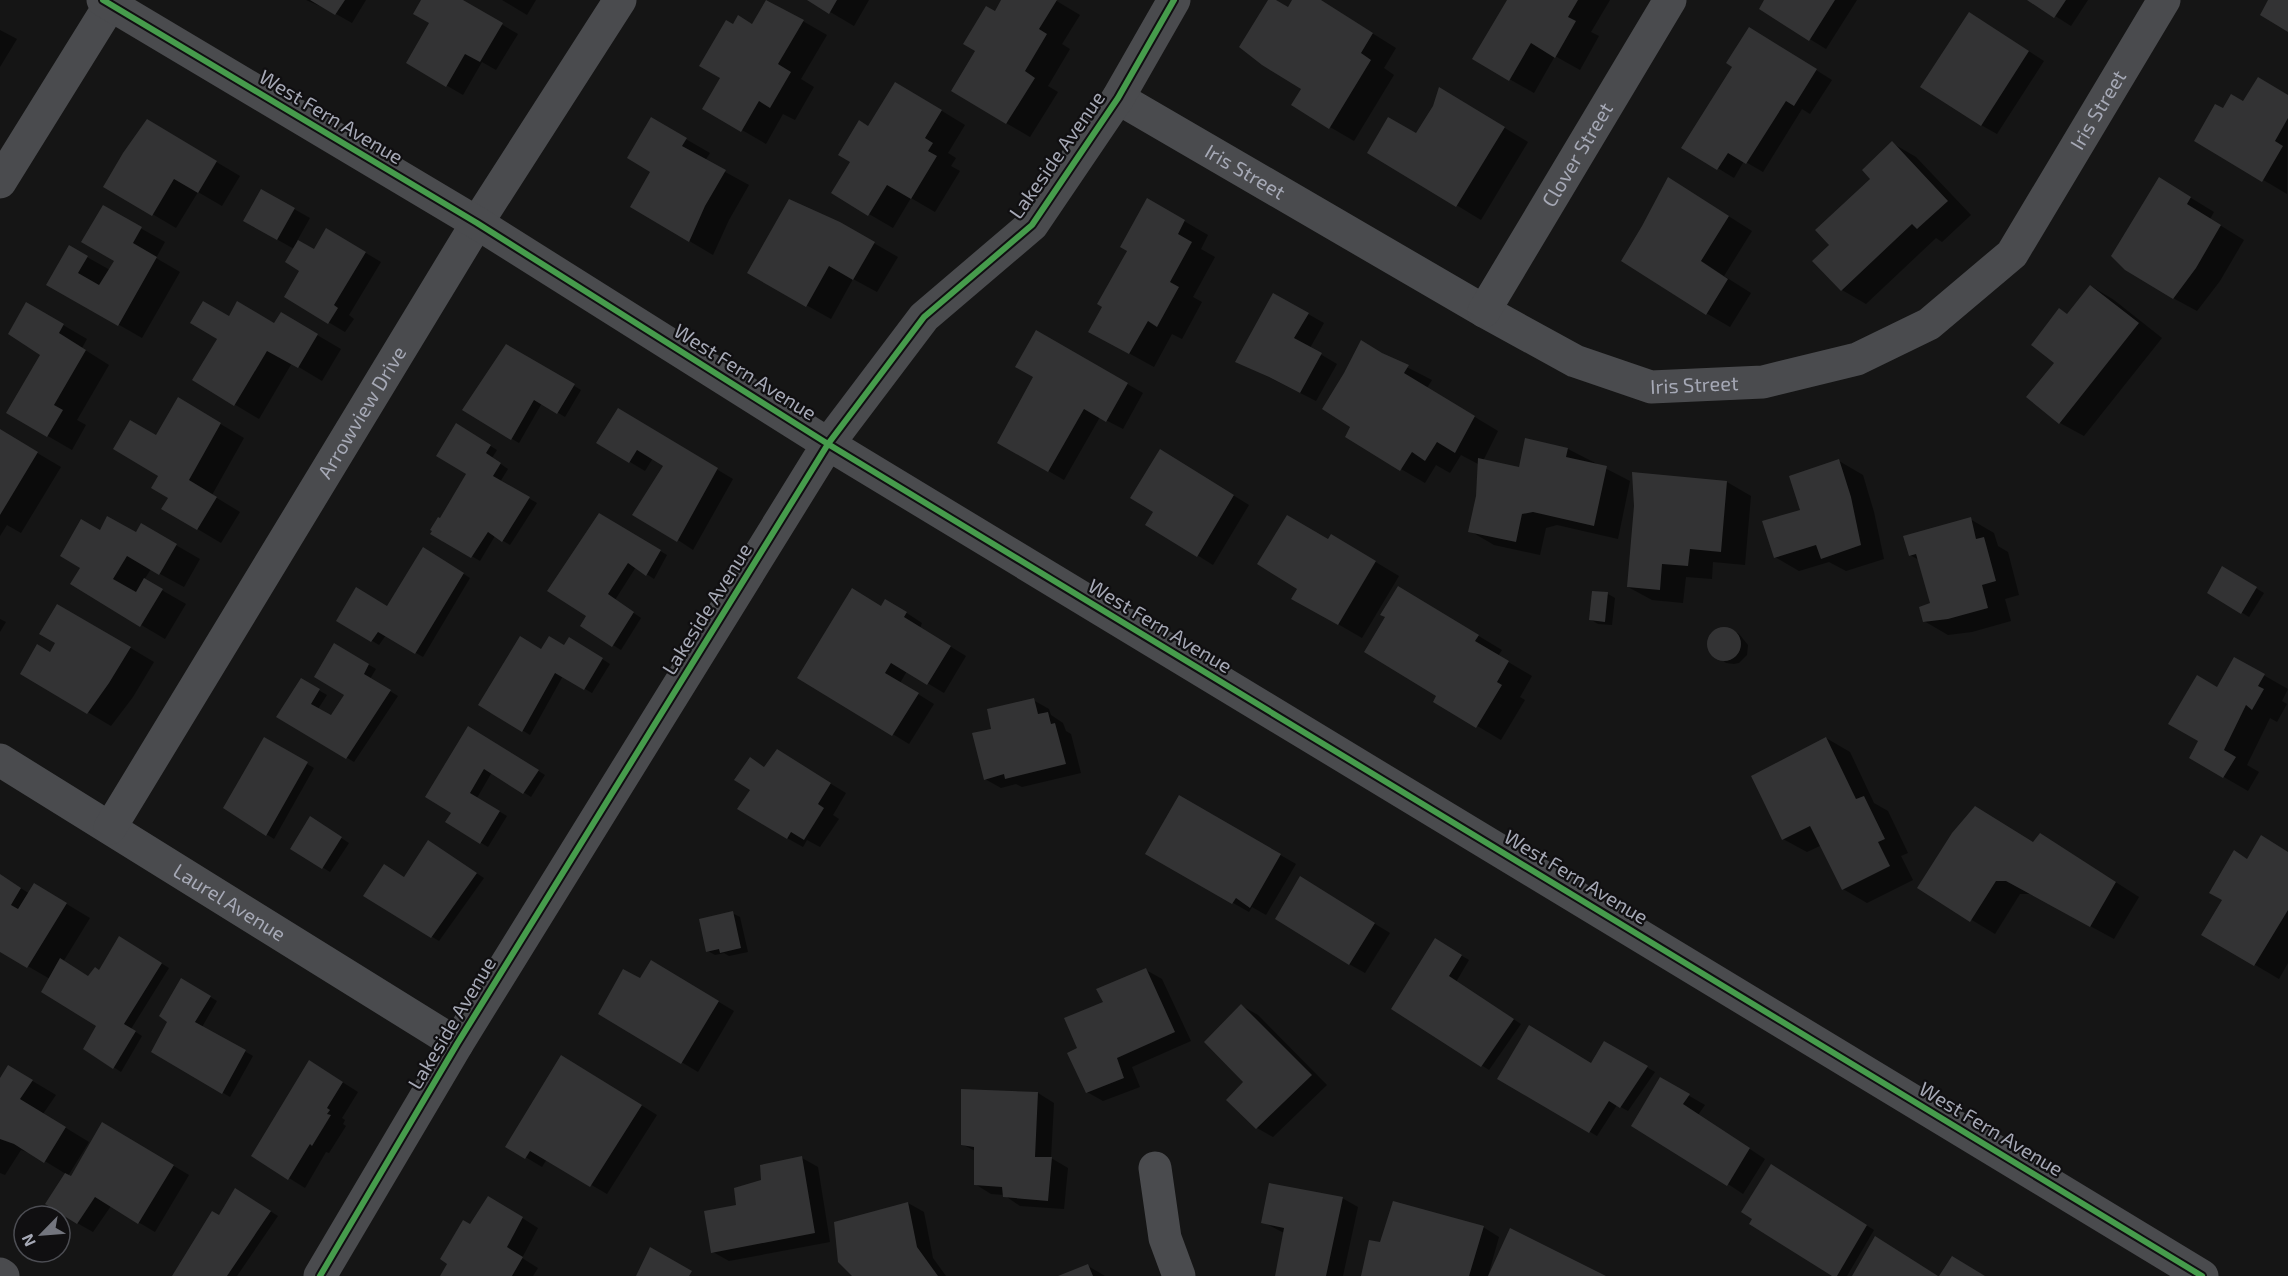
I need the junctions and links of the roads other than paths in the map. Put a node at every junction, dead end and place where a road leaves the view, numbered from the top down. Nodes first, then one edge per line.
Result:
1 (620, 0) edge
2 (1174, 0) edge
3 (1670, 0) edge
4 (2164, 0) edge
5 (108, 2) edge
6 (1118, 98) junction
7 (0, 182) edge
8 (477, 223) junction
9 (1484, 312) junction
10 (828, 444) junction
11 (0, 760) edge
12 (110, 828) junction
13 (457, 1044) junction
14 (1155, 1168) dead end
15 (320, 1276) edge
16 (1179, 1276) edge
17 (2202, 1276) edge

1 - 8 street, Arrowview Drive
2 - 6 street, Lakeside Avenue
3 - 9 street, Clover Street
4 - 9 street, Iris Street
5 - 7 street
5 - 8 street, West Fern Avenue
6 - 9 street, Iris Street
6 - 10 street, Lakeside Avenue
8 - 10 street, West Fern Avenue
8 - 12 street, Arrowview Drive
10 - 13 street, Lakeside Avenue
10 - 17 street, West Fern Avenue
11 - 12 street, Laurel Avenue
12 - 13 street, Laurel Avenue
13 - 15 street, Lakeside Avenue
14 - 16 street

